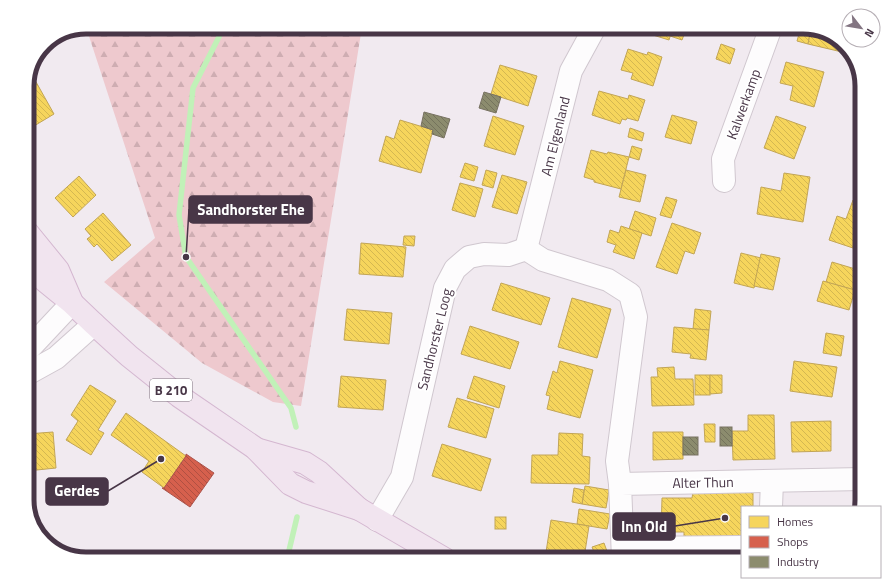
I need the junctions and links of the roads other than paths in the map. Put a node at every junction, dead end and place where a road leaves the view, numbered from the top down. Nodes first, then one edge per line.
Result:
1 (591, 34) edge
2 (768, 34) edge
3 (724, 181) dead end
4 (34, 241) edge
5 (526, 249) junction
6 (34, 268) edge
7 (72, 303) junction
8 (94, 324) junction
9 (34, 344) edge
10 (34, 370) edge
11 (855, 479) edge
12 (772, 481) junction
13 (620, 484) junction
14 (771, 506) edge
15 (368, 514) junction
16 (741, 547) edge
17 (433, 552) edge
18 (623, 552) edge
19 (657, 552) edge

1 - 5 street, Am Elgenland
2 - 3 street, Kalwerkamp
4 - 7 main road, B 210
5 - 13 street
5 - 15 street, Sandhorster Loog
6 - 7 main road, B 210
7 - 8 main road, B 210
7 - 9 street
8 - 10 street
8 - 15 main road, B 210
11 - 12 street, Alter Thun
12 - 13 street, Alter Thun
12 - 14 street
13 - 18 street
15 - 17 main road, B 210
16 - 19 street

